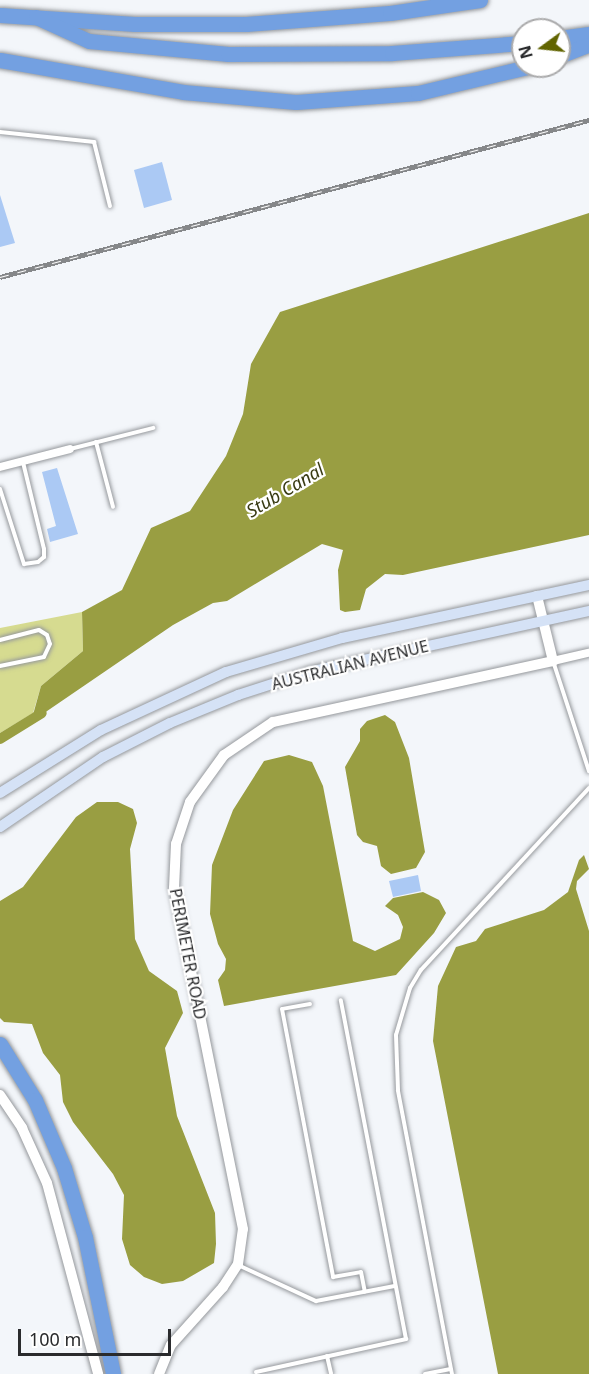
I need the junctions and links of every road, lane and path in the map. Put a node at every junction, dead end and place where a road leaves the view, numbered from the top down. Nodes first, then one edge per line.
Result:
1 (480, 0) edge
2 (0, 15) edge
3 (36, 17) junction
4 (571, 39) edge
5 (588, 40) edge
6 (511, 44) edge
7 (571, 49) edge
8 (0, 60) edge
9 (511, 71) edge
10 (0, 132) edge
11 (110, 206) dead end
12 (153, 428) dead end
13 (96, 442) junction
14 (70, 449) joint
15 (23, 461) junction
16 (0, 467) edge
17 (0, 489) edge
18 (114, 507) dead end
19 (589, 585) edge
20 (537, 596) junction
21 (589, 611) edge
22 (543, 621) junction
23 (0, 639) edge
24 (589, 653) edge
25 (553, 661) junction
26 (0, 666) edge
27 (589, 771) edge
28 (589, 788) edge
29 (0, 793) edge
30 (0, 827) edge
31 (341, 1000) dead end
32 (310, 1004) dead end
33 (0, 1044) edge
34 (0, 1095) edge
35 (238, 1264) junction
36 (396, 1286) junction
37 (365, 1292) junction
38 (327, 1356) junction
39 (452, 1371) edge
40 (256, 1372) dead end
41 (98, 1374) edge
42 (113, 1374) edge
43 (159, 1374) edge
44 (331, 1374) edge
45 (425, 1374) edge

1 - 3 highway
2 - 3 highway
3 - 6 highway
4 - 5 highway
5 - 7 highway
8 - 9 highway
10 - 11 lane
12 - 13 lane
13 - 14 lane
13 - 18 lane
14 - 15 street
15 - 16 street
15 - 17 lane
19 - 20 main road, AUSTRALIAN AVENUE
20 - 22 street
20 - 29 main road, AUSTRALIAN AVENUE
21 - 22 main road, AUSTRALIAN AVENUE
22 - 25 street
22 - 30 main road, AUSTRALIAN AVENUE
23 - 26 lane
24 - 25 street, PERIMETER ROAD
25 - 27 lane
25 - 35 street, PERIMETER ROAD
28 - 39 lane
31 - 36 lane
32 - 37 lane
33 - 42 highway
34 - 41 street
35 - 37 lane
35 - 43 street
36 - 37 lane
36 - 38 lane
38 - 40 lane
38 - 44 lane
39 - 45 lane

